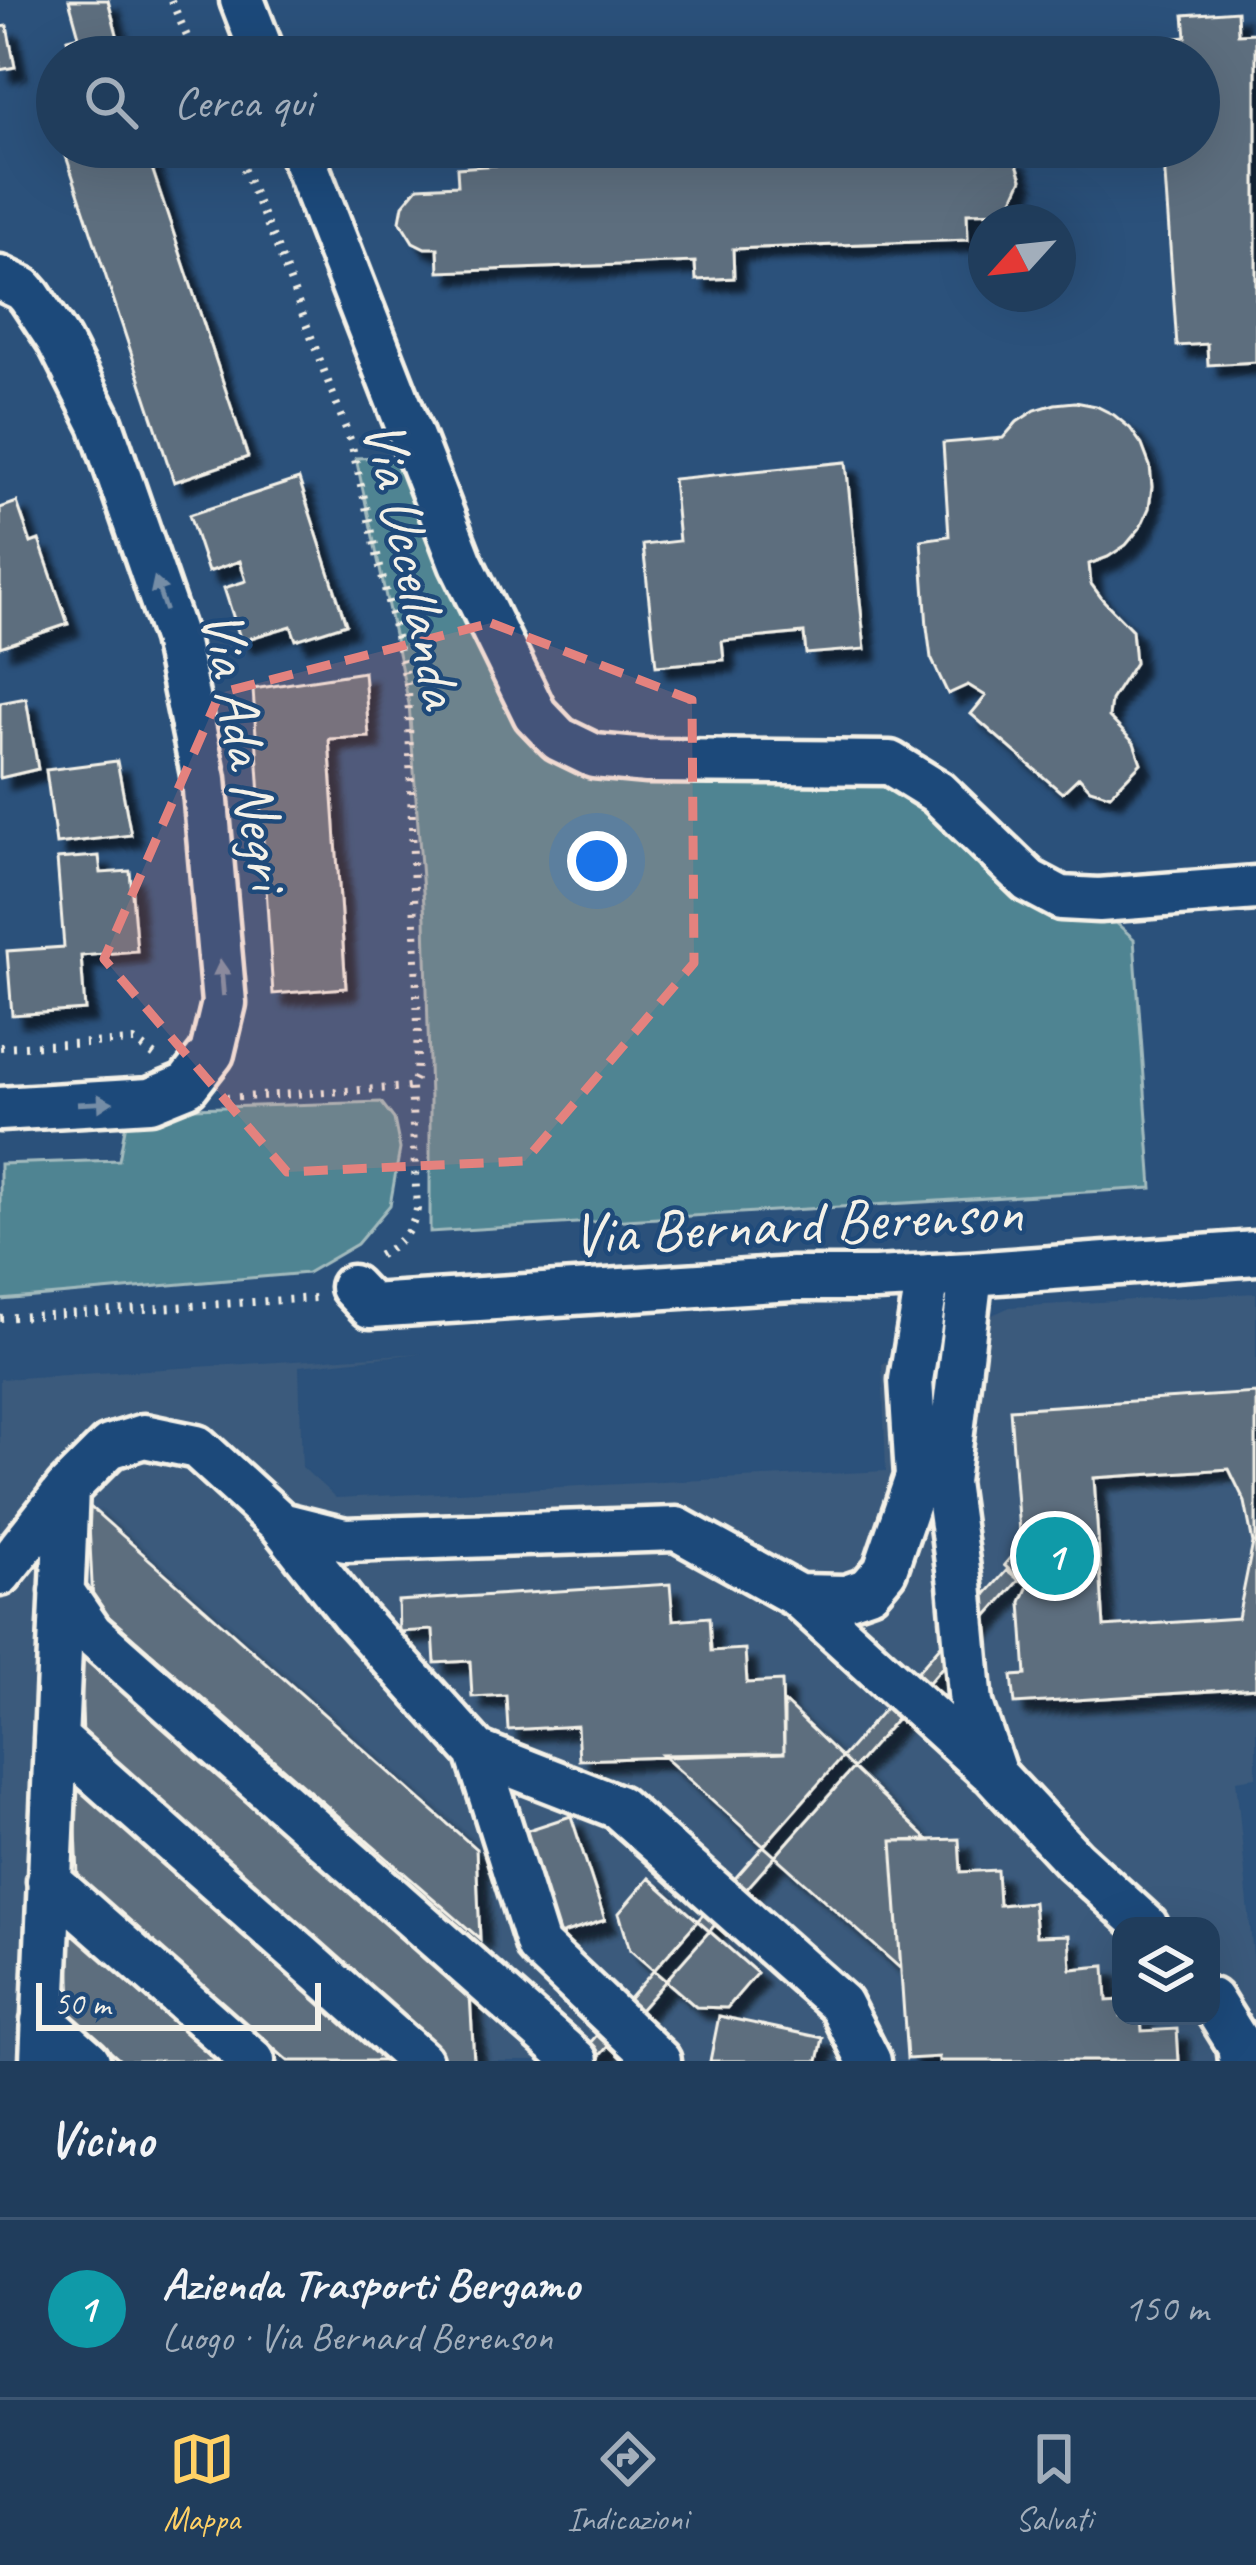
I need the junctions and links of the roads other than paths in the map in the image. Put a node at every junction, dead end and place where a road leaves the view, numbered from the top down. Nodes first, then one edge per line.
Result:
1 (242, 0) edge
2 (256, 36) edge
3 (307, 168) edge
4 (0, 278) edge
5 (1256, 888) edge
6 (0, 1109) edge
7 (1256, 1253) edge
8 (970, 1274) junction
9 (928, 1276) junction
10 (352, 1287) road end
11 (67, 1489) junction
12 (281, 1525) junction
13 (0, 1574) edge
14 (62, 1591) junction
15 (798, 1596) junction
16 (56, 1738) junction
17 (477, 1752) junction
18 (995, 1775) junction
19 (50, 1881) junction
20 (1136, 1917) edge
21 (1220, 2014) edge
22 (43, 2041) edge
23 (88, 2061) edge
24 (253, 2061) edge
25 (420, 2061) edge
26 (576, 2061) edge
27 (659, 2061) edge
28 (868, 2061) edge
29 (1240, 2061) edge

1 - 2 street
3 - 5 street
6 -> 4 street, Via Ada Negri
7 - 8 street, Via Bernard Berenson
8 - 9 street, Via Bernard Berenson
8 - 18 street
9 - 10 street, Via Bernard Berenson
9 - 15 street
11 - 12 street
11 - 13 street
11 - 14 street
12 - 15 street
12 - 17 street
14 - 16 street
14 - 26 street
15 - 18 street
16 - 19 street
16 - 25 street
17 - 27 street
17 - 28 street
18 - 20 street
19 - 22 street
19 - 24 street
21 - 29 street
22 - 23 street

